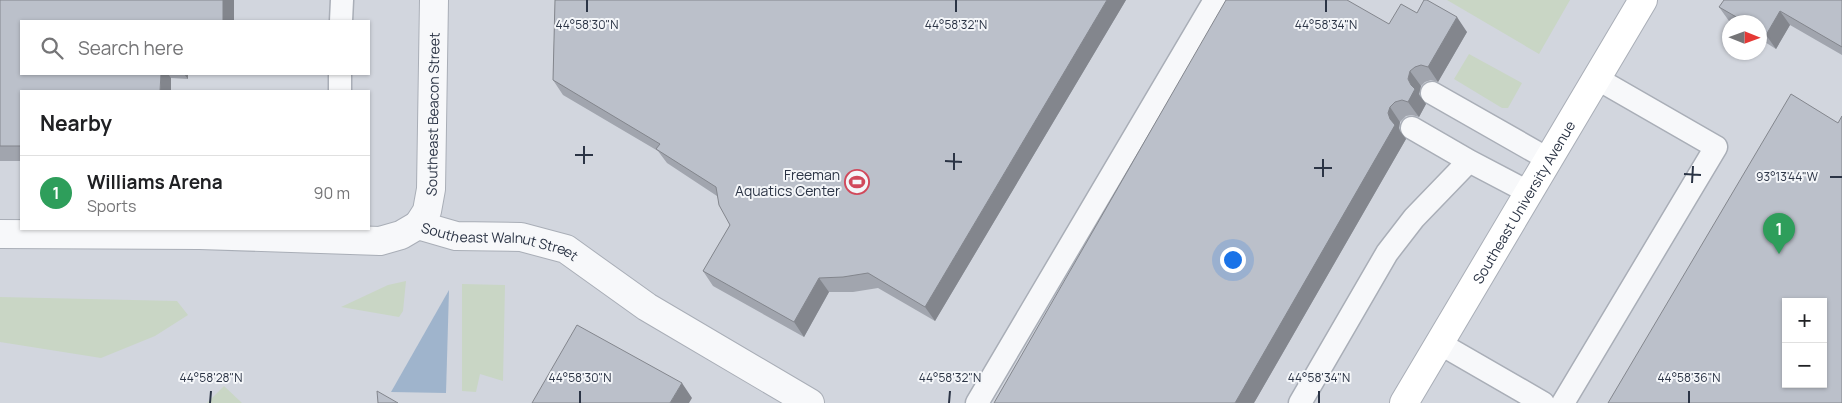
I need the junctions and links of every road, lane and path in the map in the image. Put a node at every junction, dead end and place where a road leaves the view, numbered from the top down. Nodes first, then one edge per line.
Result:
1 (342, 0) edge
2 (434, 0) edge
3 (1215, 0) edge
4 (1642, 0) edge
5 (341, 20) edge
6 (340, 75) edge
7 (1596, 78) junction
8 (340, 90) edge
9 (1432, 93) dead end
10 (1412, 128) dead end
11 (1548, 159) junction
12 (1469, 161) junction
13 (1528, 192) junction
14 (418, 225) junction
15 (0, 234) edge
16 (332, 234) edge
17 (1439, 343) junction
18 (810, 403) edge
19 (978, 403) edge
20 (1300, 403) edge
21 (1404, 403) edge
22 (1543, 403) edge
23 (1563, 403) edge

1 - 5 lane
2 - 14 street, Southeast Beacon Street
3 - 19 lane
4 - 7 main road, Southeast University Avenue
6 - 8 lane
7 - 11 main road, Southeast University Avenue
7 - 23 lane
9 - 11 lane
10 - 12 lane
11 - 13 main road, Southeast University Avenue
12 - 13 lane
12 - 20 lane
13 - 17 main road, Southeast University Avenue
14 - 16 street, Southeast Walnut Street
14 - 18 street, Southeast Walnut Street
15 - 16 street, Southeast Walnut Street
17 - 21 main road, Southeast University Avenue
17 - 22 lane

